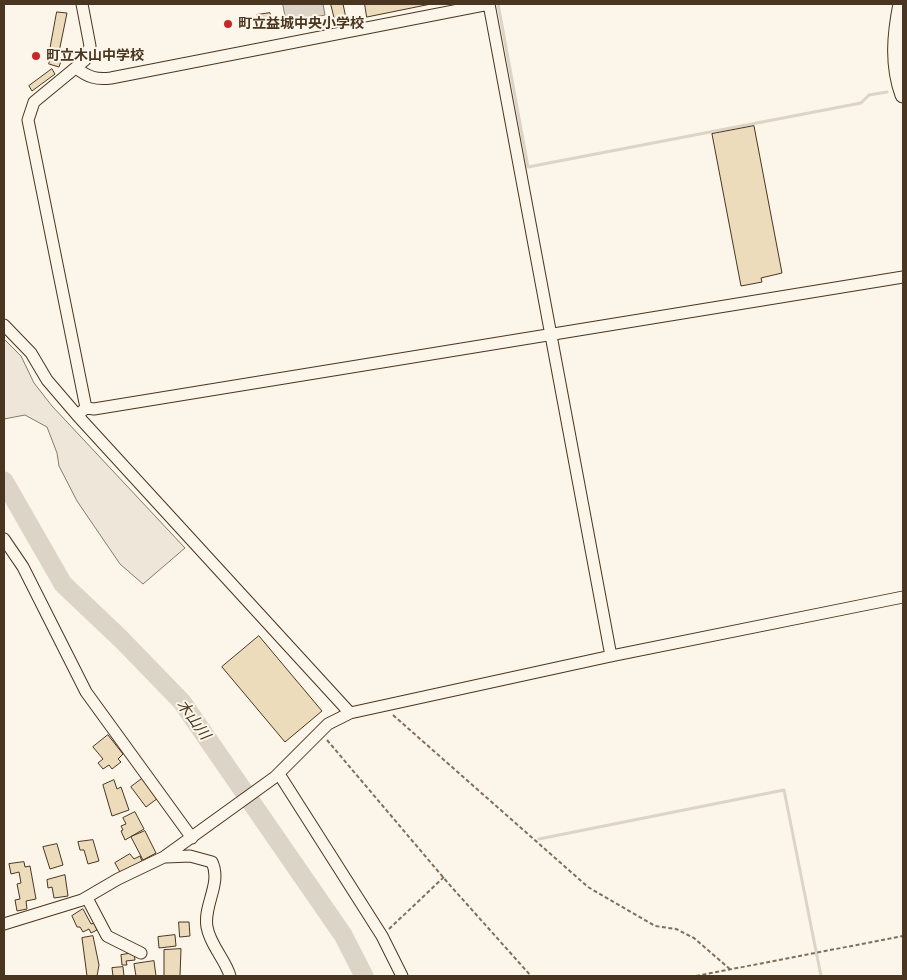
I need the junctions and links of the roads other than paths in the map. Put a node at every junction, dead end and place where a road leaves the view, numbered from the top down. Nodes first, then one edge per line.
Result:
1 (82, 4) edge
2 (489, 4) edge
3 (901, 4) edge
4 (76, 68) junction
5 (902, 86) edge
6 (903, 276) edge
7 (4, 325) edge
8 (551, 334) junction
9 (82, 412) junction
10 (4, 539) edge
11 (903, 597) edge
12 (611, 656) junction
13 (350, 713) junction
14 (277, 775) junction
15 (194, 837) junction
16 (164, 857) junction
17 (87, 898) junction
18 (4, 923) edge
19 (141, 953) dead end
20 (230, 976) edge
21 (402, 976) edge

1 - 4 street
2 - 4 street
2 - 8 street
3 - 5 main road
4 - 9 street
6 - 8 street
7 - 9 street
8 - 9 street
8 - 12 street
9 - 13 street
10 - 15 street
11 - 12 street
12 - 13 street
13 - 14 street
14 - 15 street
14 - 21 street
15 - 16 street
16 - 17 street
16 - 20 street
17 - 18 street
17 - 19 street

